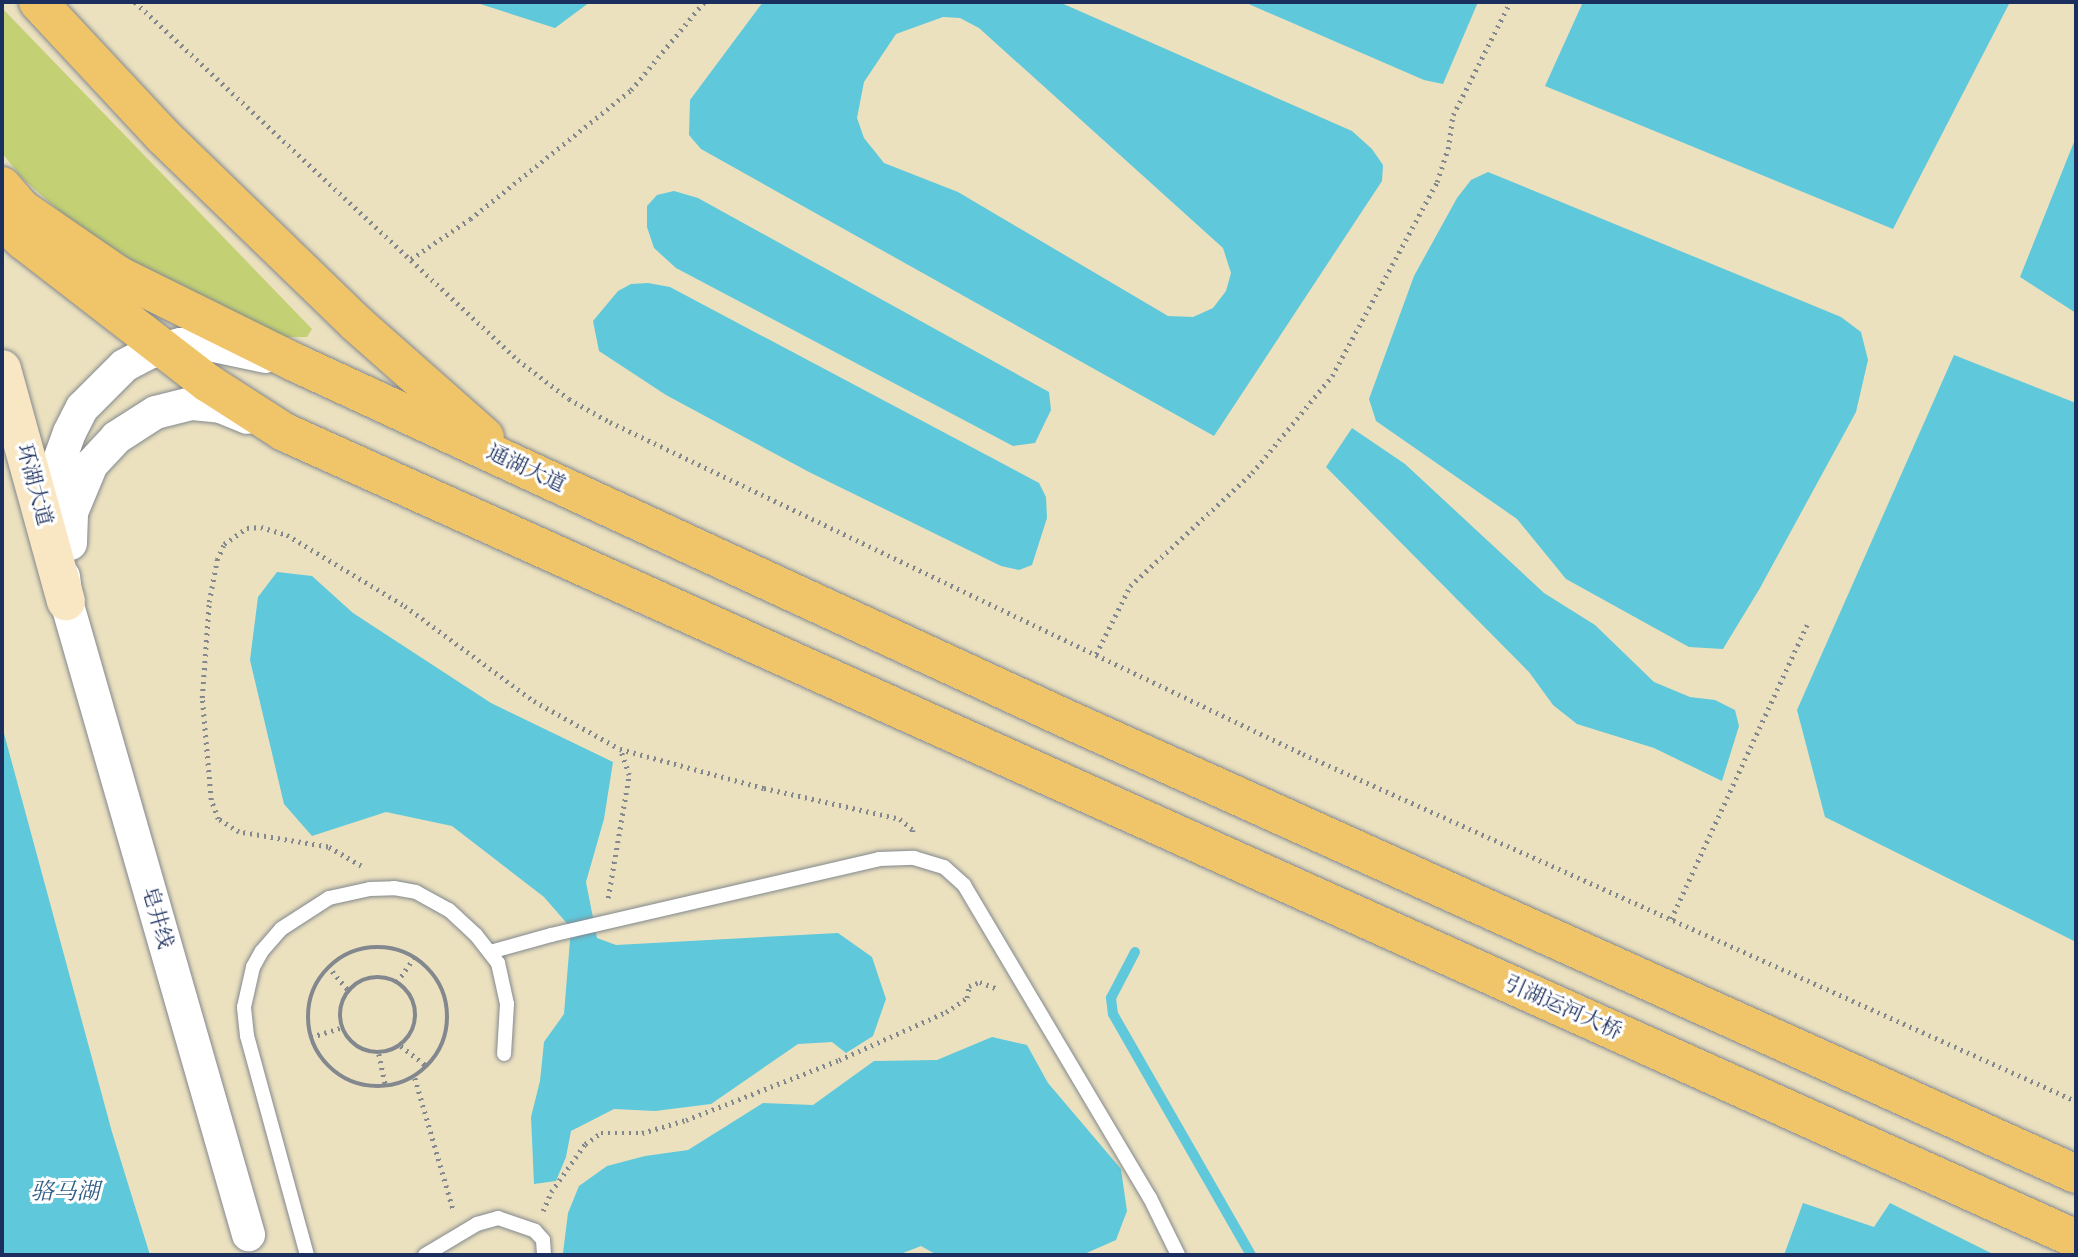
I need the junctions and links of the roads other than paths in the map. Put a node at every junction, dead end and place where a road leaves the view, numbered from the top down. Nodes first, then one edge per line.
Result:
1 (38, 2) edge
2 (2, 186) edge
3 (2, 219) edge
4 (163, 348) junction
5 (296, 363) junction
6 (2, 369) edge
7 (284, 432) junction
8 (519, 466) junction
9 (66, 601) junction
10 (490, 952) junction
11 (503, 1054) dead end
12 (2076, 1174) edge
13 (2076, 1239) edge
14 (252, 1248) edge
15 (307, 1255) edge
16 (425, 1255) edge
17 (544, 1255) edge
18 (1178, 1255) edge

1 - 8 main road
2 - 5 main road, 通湖大道
3 - 4 main road
4 - 5 street
4 - 7 main road
4 - 9 street
5 - 8 main road, 通湖大道
6 - 9 main road, 环湖大道
7 - 9 street
7 - 13 main road, 引湖运河大桥
8 - 12 main road, 通湖大道
9 - 14 street, 皂井线
10 - 11 lane
10 - 15 lane
10 - 18 lane
16 - 17 lane

